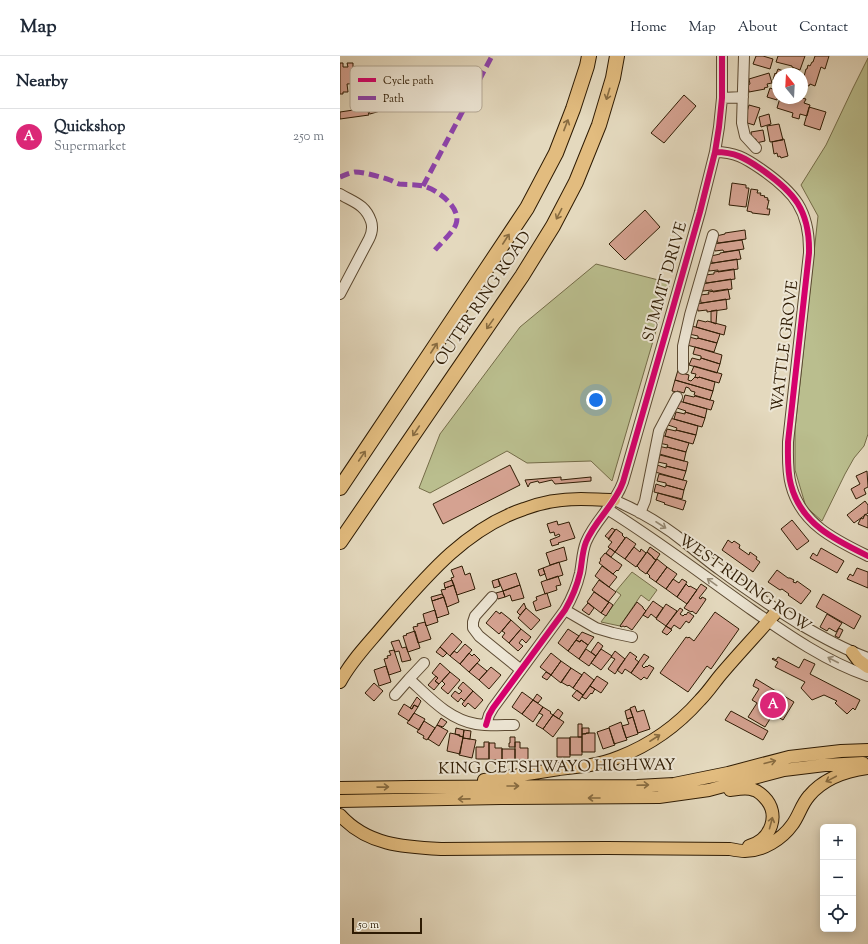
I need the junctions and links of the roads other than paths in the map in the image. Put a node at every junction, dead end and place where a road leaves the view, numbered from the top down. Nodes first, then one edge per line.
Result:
1 (589, 56) edge
2 (617, 56) edge
3 (722, 56) edge
4 (744, 56) edge
5 (743, 97) junction
6 (722, 98) junction
7 (756, 148) dead end
8 (716, 152) junction
9 (340, 194) edge
10 (713, 235) dead end
11 (340, 294) edge
12 (672, 311) junction
13 (690, 315) junction
14 (683, 369) dead end
15 (677, 397) dead end
16 (340, 488) edge
17 (607, 503) junction
18 (640, 513) junction
19 (340, 542) edge
20 (868, 556) edge
21 (735, 582) junction
22 (727, 593) junction
23 (492, 597) dead end
24 (565, 610) junction
25 (778, 610) junction
26 (768, 622) junction
27 (632, 637) dead end
28 (852, 652) junction
29 (868, 658) edge
30 (424, 663) dead end
31 (868, 667) edge
32 (521, 670) junction
33 (868, 676) edge
34 (409, 679) junction
35 (340, 682) edge
36 (395, 695) dead end
37 (486, 725) junction
38 (514, 725) dead end
39 (868, 750) edge
40 (868, 763) edge
41 (868, 768) edge
42 (441, 787) junction
43 (342, 788) edge
44 (674, 795) junction
45 (344, 800) edge
46 (340, 815) edge
47 (730, 849) junction

16 -> 1 highway, OUTER RING ROAD
2 -> 19 highway, OUTER RING ROAD
3 - 6 street, SUMMIT DRIVE
4 - 5 street
5 - 6 street
5 - 7 street
6 - 8 street, SUMMIT DRIVE
8 - 12 street, SUMMIT DRIVE
8 - 20 street, WATTLE GROVE
9 - 11 street
10 - 13 street
12 - 13 street
12 - 17 street, SUMMIT DRIVE
13 - 14 street
15 - 18 street
17 - 18 street, WEST RIDING ROW
22 -> 17 street, WEST RIDING ROW
17 - 24 street, SUMMIT DRIVE
17 - 35 main road
18 -> 21 street, WEST RIDING ROW
21 - 22 street
21 - 25 street, WEST RIDING ROW
22 - 26 street, WEST RIDING ROW
23 - 32 street
24 - 27 street
24 - 32 street, SUMMIT DRIVE
25 - 26 main road
25 - 28 street, WEST RIDING ROW
33 -> 26 street, WEST RIDING ROW
42 -> 26 main road
28 - 29 street, WEST RIDING ROW
28 - 31 main road
30 - 34 street
32 - 37 street, SUMMIT DRIVE
34 - 36 street
34 - 37 street
37 - 38 street
42 -> 39 main road, KING CETSHWAYO HIGHWAY
40 - 44 main road, KING CETSHWAYO HIGHWAY
41 -> 47 main road
43 -> 42 main road, KING CETSHWAYO HIGHWAY
44 -> 45 main road, KING CETSHWAYO HIGHWAY
47 -> 44 main road
46 - 47 main road

